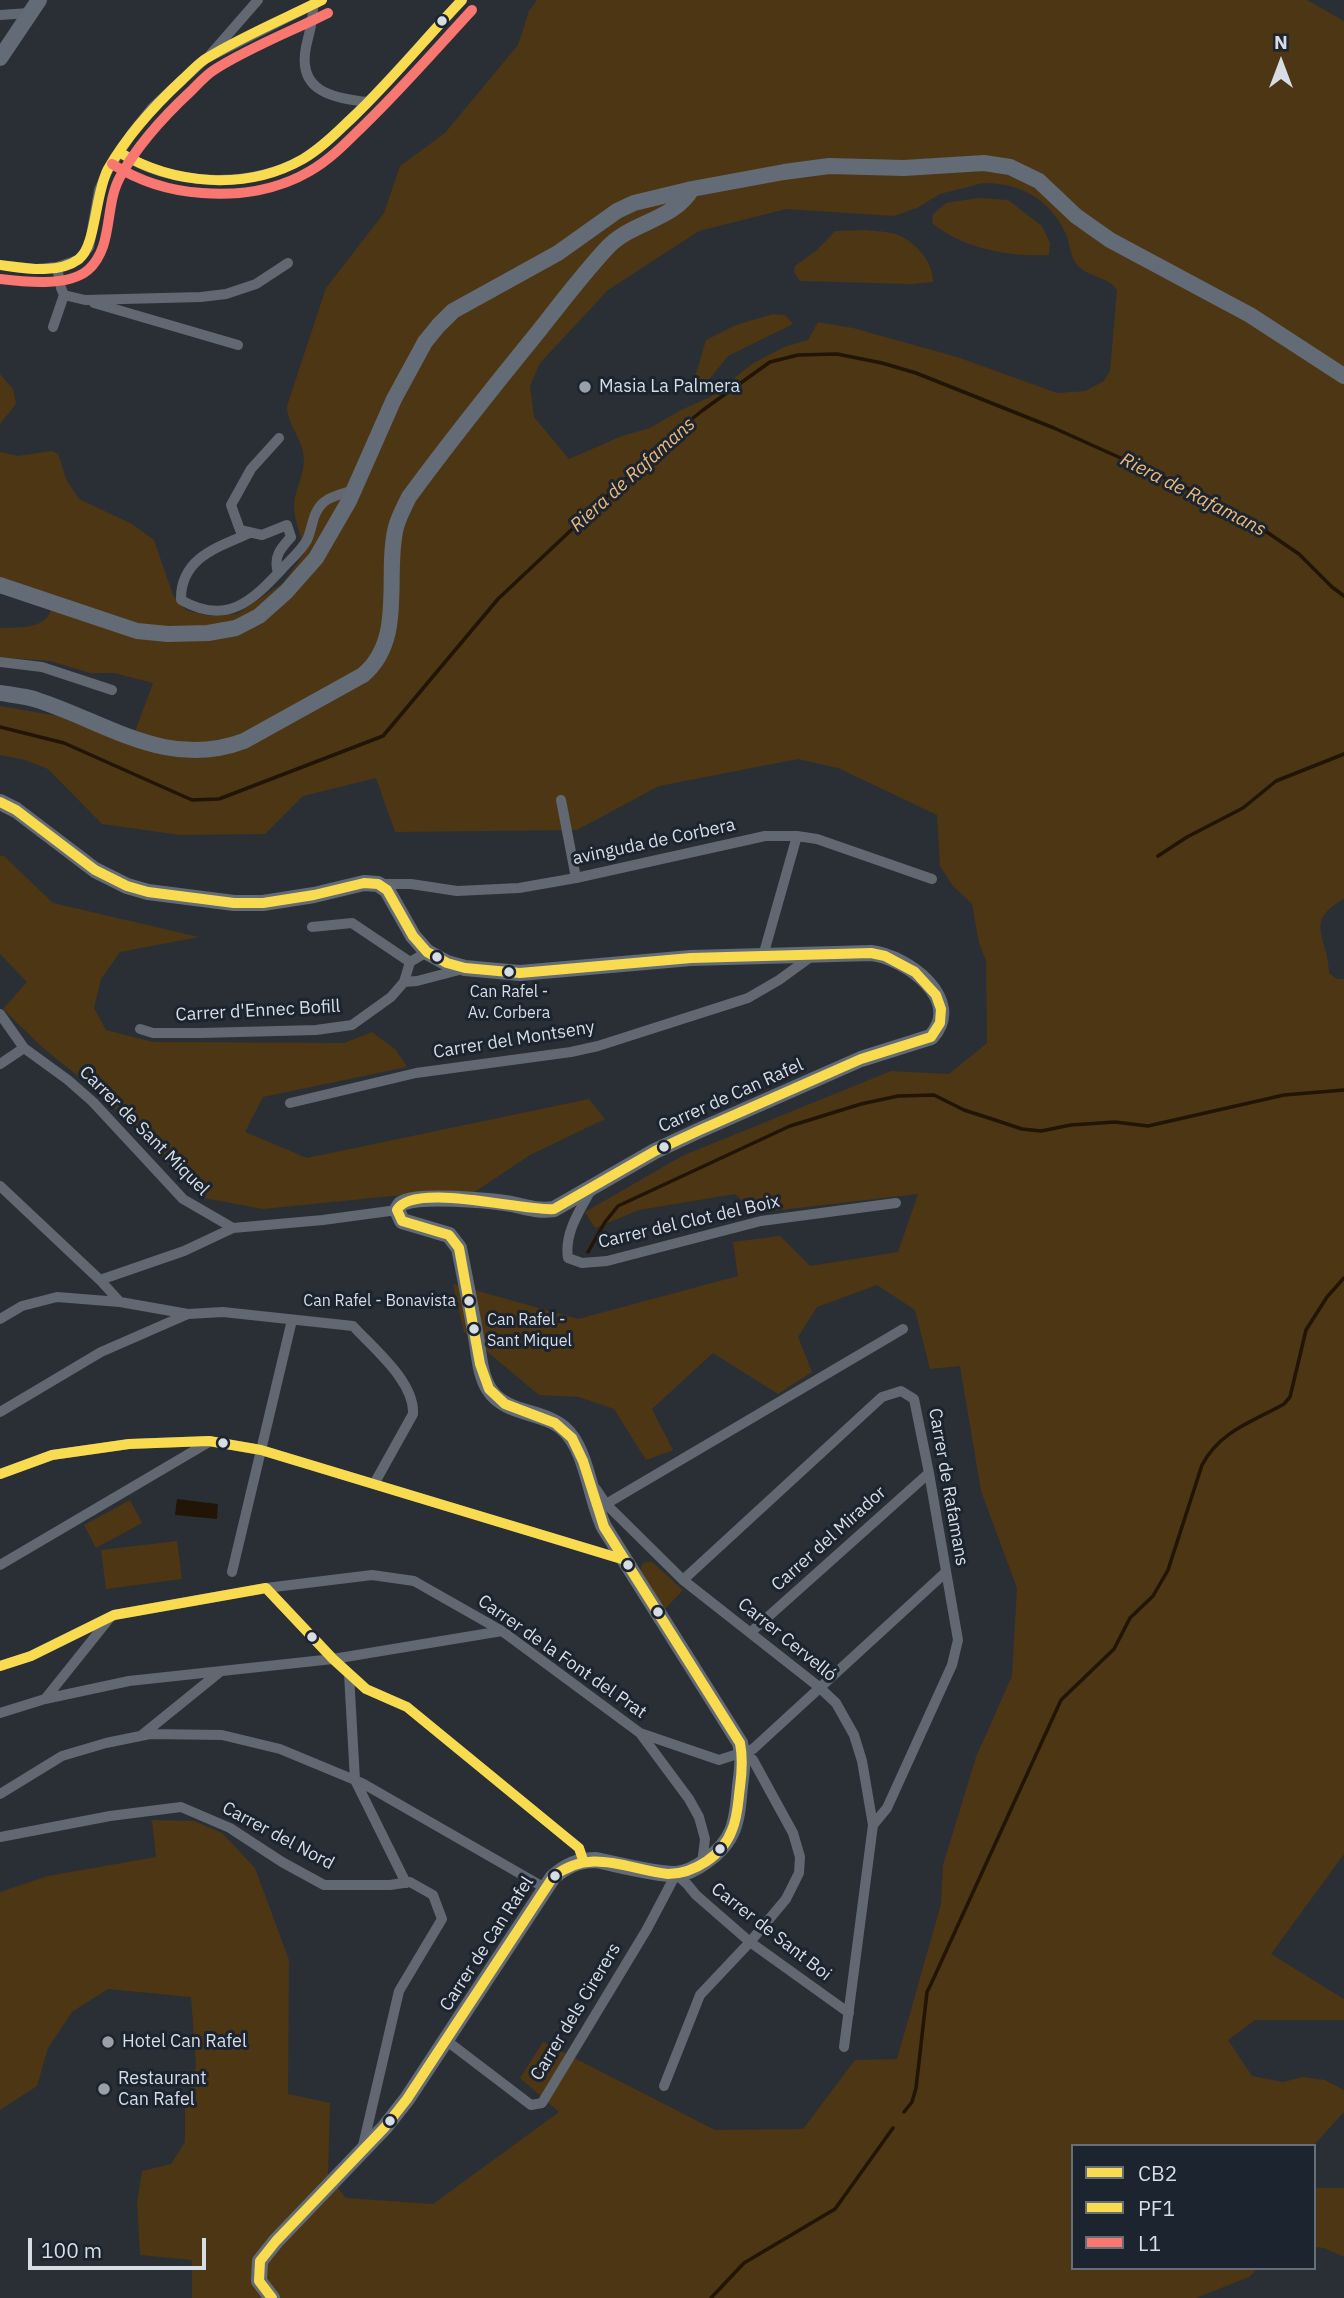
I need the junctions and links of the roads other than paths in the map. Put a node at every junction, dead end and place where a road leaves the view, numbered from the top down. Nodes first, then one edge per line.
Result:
1 (258, 0) edge
2 (462, 0) edge
3 (318, 2) edge
4 (34, 6) edge
5 (0, 15) edge
6 (0, 58) edge
7 (205, 60) junction
8 (368, 102) junction
9 (119, 152) junction
10 (692, 188) junction
11 (288, 263) dead end
12 (0, 265) edge
13 (57, 267) junction
14 (64, 295) junction
15 (91, 300) junction
16 (52, 327) dead end
17 (238, 345) dead end
18 (1344, 376) edge
19 (279, 438) dead end
20 (354, 490) junction
21 (250, 533) junction
22 (278, 573) junction
23 (0, 585) edge
24 (0, 662) edge
25 (112, 690) dead end
26 (0, 693) edge
27 (561, 800) dead end
28 (0, 802) edge
29 (797, 836) junction
30 (576, 878) junction
31 (932, 879) dead end
32 (378, 884) junction
33 (312, 927) dead end
34 (427, 952) junction
35 (763, 956) junction
36 (812, 956) junction
37 (410, 962) junction
38 (465, 968) junction
39 (404, 982) junction
40 (0, 1014) edge
41 (141, 1029) dead end
42 (24, 1048) junction
43 (0, 1064) edge
44 (290, 1103) dead end
45 (0, 1186) edge
46 (594, 1186) junction
47 (896, 1203) dead end
48 (397, 1210) junction
49 (233, 1228) junction
50 (100, 1280) junction
51 (120, 1302) junction
52 (188, 1314) junction
53 (0, 1319) edge
54 (292, 1320) junction
55 (902, 1329) dead end
56 (0, 1412) edge
57 (209, 1441) junction
58 (261, 1450) junction
59 (929, 1473) junction
60 (0, 1474) edge
61 (586, 1475) junction
62 (374, 1484) junction
63 (606, 1504) junction
64 (625, 1560) junction
65 (0, 1565) edge
66 (232, 1572) dead end
67 (946, 1572) junction
68 (683, 1580) junction
69 (265, 1588) junction
70 (111, 1617) junction
71 (502, 1631) junction
72 (751, 1632) junction
73 (332, 1659) junction
74 (0, 1666) edge
75 (223, 1670) junction
76 (349, 1674) junction
77 (820, 1687) junction
78 (45, 1699) junction
79 (0, 1713) edge
80 (640, 1733) junction
81 (142, 1735) junction
82 (743, 1752) junction
83 (355, 1780) junction
84 (0, 1794) edge
85 (873, 1825) junction
86 (0, 1837) edge
87 (583, 1860) junction
88 (702, 1864) junction
89 (676, 1874) junction
90 (406, 1883) junction
91 (545, 1888) junction
92 (750, 1942) junction
93 (849, 2013) junction
94 (447, 2041) junction
95 (844, 2047) dead end
96 (664, 2086) dead end
97 (361, 2153) junction
98 (272, 2298) edge

1 - 7 street
2 - 8 street
3 - 7 street
3 - 8 street
4 - 5 street
4 - 6 street
7 - 9 street
8 - 9 street
9 - 13 street
10 - 18 street
10 - 20 street
10 - 26 street
11 - 15 street
12 - 13 street
13 - 14 street
14 - 15 street
14 - 16 street
15 - 17 street
19 - 21 street
20 - 22 street
20 - 23 street
21 - 22 street
21 - 22 street
24 - 25 street
27 - 30 street
28 - 32 street
29 - 30 street, avinguda de Corbera
29 - 31 street, avinguda de Corbera
29 - 35 street
30 - 32 street, avinguda de Corbera
32 - 34 street, Carrer de Can Rafel
33 - 37 street
34 - 37 street
34 - 38 street, Carrer de Can Rafel
35 - 36 street, Carrer de Can Rafel
35 - 38 street, Carrer de Can Rafel
36 - 44 street, Carrer del Montseny
36 - 46 street, Carrer de Can Rafel
37 - 39 street
38 - 39 street
39 - 41 street, Carrer d'Ennec Bofill
40 - 42 street, Carrer de Sant Miquel
42 - 43 street
42 - 49 street, Carrer de Sant Miquel
45 - 50 street
46 - 47 street, Carrer del Clot del Boix
46 - 48 street, Carrer de Can Rafel
48 - 49 street
48 - 61 street
49 - 50 street
50 - 51 street
51 - 52 street
51 - 53 street
52 - 54 street
52 - 56 street
54 - 58 street
54 - 62 street
55 - 63 street
57 - 58 street
57 - 60 street
57 - 65 street
58 - 62 street
58 - 66 street
59 - 67 street, Carrer de Rafamans
59 - 68 street, Carrer de Rafamans
59 - 72 street, Carrer del Mirador
61 - 63 street, Carrer Cervelló
61 - 64 street
62 - 64 street
63 - 68 street, Carrer Cervelló
64 - 82 street
67 - 77 street
67 - 85 street, Carrer de Rafamans
68 - 72 street, Carrer Cervelló
69 - 70 street, Carrer de la Font del Prat
69 - 71 street, Carrer de la Font del Prat
69 - 73 street
70 - 74 street, Carrer de la Font del Prat
70 - 78 street
71 - 73 street
71 - 80 street, Carrer de la Font del Prat
72 - 77 street, Carrer Cervelló
73 - 75 street
73 - 76 street
75 - 78 street
75 - 81 street
76 - 83 street
76 - 87 street
77 - 82 street
77 - 85 street, Carrer Cervelló
78 - 79 street
80 - 82 street
80 - 88 street, Carrer de la Font del Prat
81 - 83 street
81 - 84 street
82 - 88 street
82 - 92 street
83 - 90 street
83 - 91 street
85 - 93 street, Carrer Cervelló
86 - 90 street, Carrer del Nord
87 - 89 street
87 - 91 street, Carrer de Can Rafel
88 - 89 street
89 - 92 street, Carrer de Sant Boi
89 - 94 street, Carrer dels Cirerers
90 - 97 street
91 - 94 street, Carrer de Can Rafel
92 - 93 street, Carrer de Sant Boi
92 - 96 street
93 - 95 street, Carrer Cervelló
94 - 97 street, Carrer de Can Rafel
97 - 98 street, Carrer de Can Rafel

